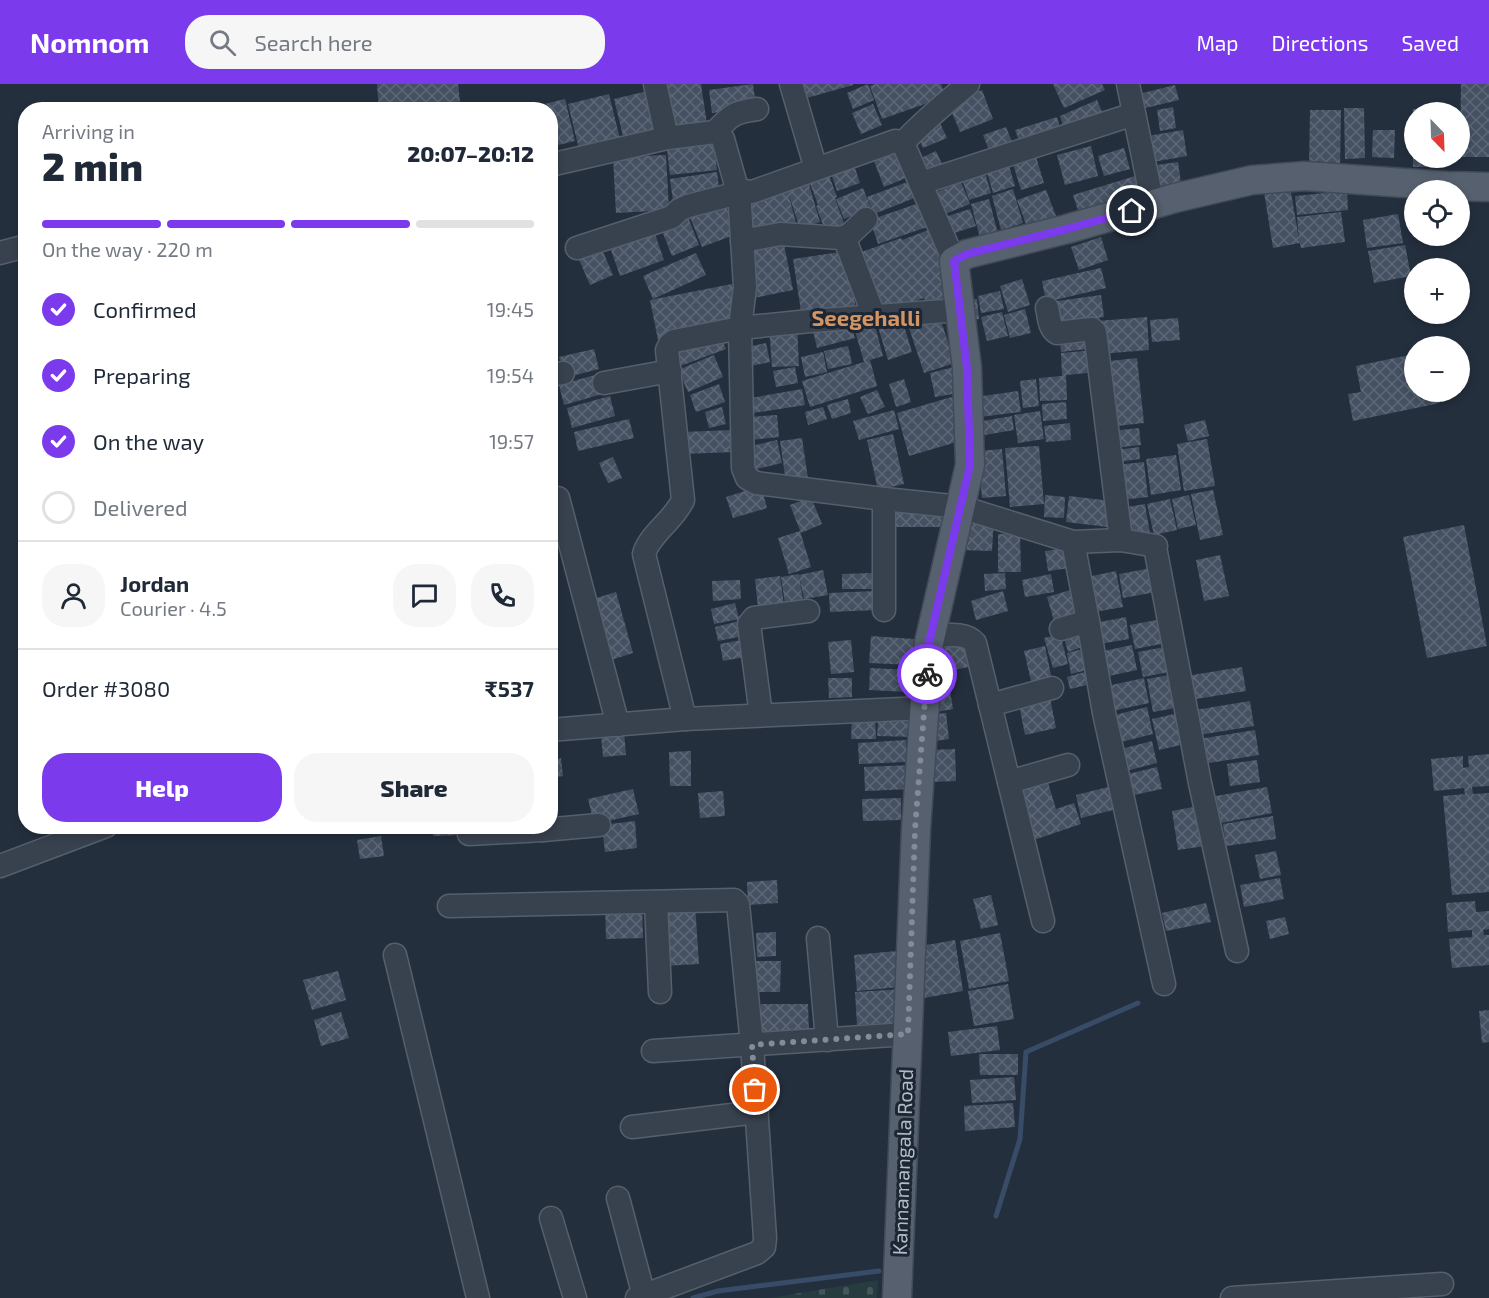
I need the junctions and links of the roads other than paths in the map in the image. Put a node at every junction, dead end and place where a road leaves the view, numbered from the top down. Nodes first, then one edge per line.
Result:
1 (655, 84) edge
2 (791, 84) edge
3 (968, 84) edge
4 (1128, 84) edge
5 (757, 109) dead end
6 (1134, 114) junction
7 (715, 132) junction
8 (666, 138) junction
9 (903, 143) junction
10 (558, 163) edge
11 (816, 169) junction
12 (921, 183) junction
13 (1489, 187) edge
14 (739, 192) junction
15 (1153, 205) junction
16 (866, 219) dead end
17 (844, 237) junction
18 (742, 241) junction
19 (18, 248) edge
20 (577, 248) dead end
21 (0, 253) edge
22 (954, 261) junction
23 (1047, 308) dead end
24 (959, 310) junction
25 (874, 316) junction
26 (740, 328) junction
27 (670, 371) junction
28 (604, 384) dead end
29 (558, 498) dead end
30 (884, 499) junction
31 (961, 507) junction
32 (1121, 540) junction
33 (1073, 542) junction
34 (884, 610) dead end
35 (808, 611) dead end
36 (1088, 621) junction
37 (1061, 629) dead end
38 (930, 636) junction
39 (1052, 688) dead end
40 (990, 705) junction
41 (924, 708) junction
42 (761, 716) junction
43 (685, 719) junction
44 (618, 725) junction
45 (558, 729) edge
46 (1068, 765) dead end
47 (1009, 782) junction
48 (599, 825) dead end
49 (558, 827) edge
50 (85, 834) edge
51 (0, 866) edge
52 (656, 902) junction
53 (449, 906) dead end
54 (1043, 921) dead end
55 (818, 938) dead end
56 (1237, 951) dead end
57 (395, 956) dead end
58 (1164, 984) dead end
59 (660, 992) dead end
60 (908, 1034) junction
61 (827, 1040) junction
62 (752, 1045) junction
63 (653, 1051) dead end
64 (757, 1112) junction
65 (632, 1128) dead end
66 (618, 1198) dead end
67 (552, 1218) dead end
68 (1442, 1284) dead end
69 (641, 1297) edge
70 (477, 1298) edge
71 (575, 1298) edge
72 (897, 1298) edge
73 (1232, 1298) edge

1 - 8 street
2 - 11 street
3 - 9 street
4 - 6 street
5 - 7 street
6 - 12 street
6 - 15 street
7 - 8 street
7 - 14 street
8 - 10 street
9 - 11 street
9 - 12 street, Kannamangala Road
11 - 14 street
12 - 22 street, Kannamangala Road
13 - 15 main road
14 - 18 street
14 - 20 street
15 - 22 main road
16 - 17 street
17 - 18 street
17 - 25 street
18 - 26 street
19 - 21 street
22 - 24 main road, Kannamangala Road
23 - 32 street
24 - 25 street
24 - 31 main road, Kannamangala Road
25 - 26 street
26 - 27 street
26 - 30 street
27 - 28 street
27 - 43 street
29 - 44 street
30 - 31 street
30 - 34 street
31 - 33 street
31 - 38 main road, Kannamangala Road
32 - 33 street
32 - 56 street
33 - 36 street
35 - 42 street
36 - 37 street
36 - 58 street
38 - 40 street
38 - 41 main road, Kannamangala Road
39 - 40 street
40 - 47 street
41 - 42 street
41 - 60 main road, Kannamangala Road
42 - 43 street
43 - 44 street
44 - 45 street
46 - 47 street
47 - 54 street
48 - 49 street
50 - 51 street
52 - 53 street
52 - 59 street
52 - 62 street
55 - 61 street
57 - 70 street
60 - 61 street
60 - 72 main road, Kannamangala Road
61 - 62 street
62 - 63 street
62 - 64 street
64 - 65 street
64 - 69 street
66 - 69 street
67 - 71 street
68 - 73 street

